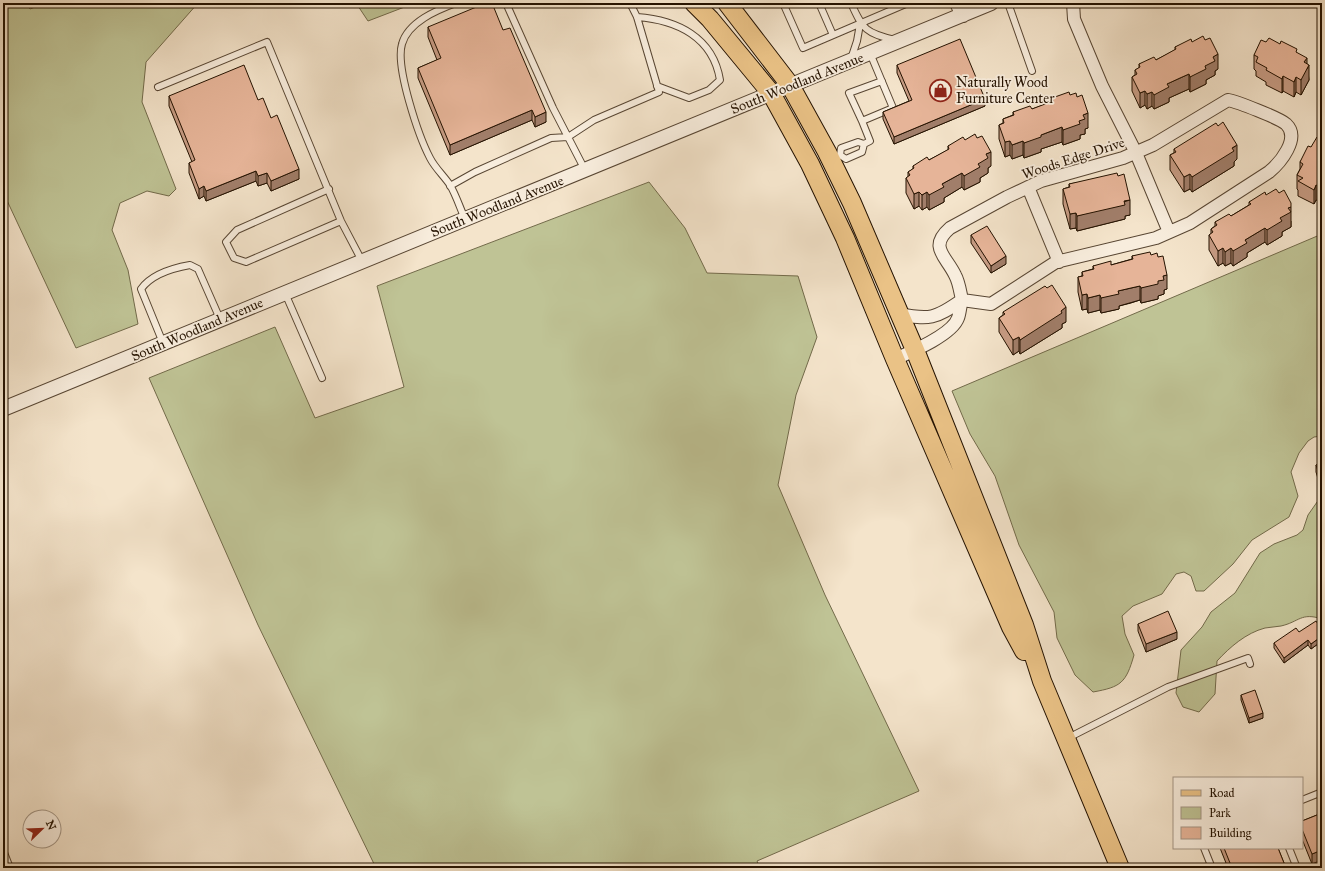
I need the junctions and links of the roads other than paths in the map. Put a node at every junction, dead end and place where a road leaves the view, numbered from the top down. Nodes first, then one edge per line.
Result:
1 (456, 3) edge
2 (506, 3) edge
3 (630, 3) edge
4 (694, 3) edge
5 (726, 3) edge
6 (783, 3) edge
7 (819, 3) edge
8 (851, 3) edge
9 (891, 3) edge
10 (908, 3) edge
11 (991, 3) edge
12 (1008, 3) edge
13 (1073, 3) edge
14 (894, 9) junction
15 (960, 9) edge
16 (637, 17) junction
17 (860, 24) junction
18 (833, 35) junction
19 (898, 41) junction
20 (870, 53) junction
21 (850, 61) junction
22 (1032, 71) dead end
23 (882, 81) junction
24 (790, 85) junction
25 (657, 86) junction
26 (158, 87) dead end
27 (771, 93) junction
28 (862, 121) junction
29 (568, 137) junction
30 (864, 144) junction
31 (1136, 153) junction
32 (836, 158) junction
33 (585, 170) junction
34 (450, 186) junction
35 (1028, 187) junction
36 (329, 189) junction
37 (465, 219) junction
38 (341, 221) junction
39 (1169, 232) junction
40 (362, 261) junction
41 (1059, 262) junction
42 (285, 293) junction
43 (962, 300) junction
44 (898, 314) junction
45 (220, 319) junction
46 (163, 343) junction
47 (914, 350) junction
48 (895, 359) junction
49 (322, 378) dead end
50 (3, 409) edge
51 (1250, 664) dead end
52 (1042, 681) junction
53 (1066, 739) junction
54 (1322, 792) edge
55 (1303, 800) edge
56 (1204, 849) edge
57 (1289, 849) edge
58 (3, 850) edge
59 (10, 868) edge
60 (1120, 868) edge
61 (1212, 868) edge
62 (1297, 868) edge

1 - 34 lane
2 - 29 lane
3 - 16 lane
4 - 27 main road
5 - 24 main road
6 - 18 lane
7 - 18 lane
8 - 17 lane
9 - 14 lane
10 - 14 lane
11 - 15 street, South Woodland Avenue
12 - 22 lane
13 - 31 street, Woods Edge Drive
14 - 17 lane
15 - 19 street, South Woodland Avenue
16 - 25 lane
16 - 25 lane
17 - 18 lane
17 - 19 lane
17 - 21 lane
19 - 20 street, South Woodland Avenue
20 - 21 street, South Woodland Avenue
20 - 23 lane
21 - 24 street, South Woodland Avenue
23 - 28 lane
23 - 28 lane
24 - 27 street, South Woodland Avenue
24 - 32 main road
25 - 29 lane
26 - 36 lane
27 - 33 street, South Woodland Avenue
27 - 48 main road
28 - 30 lane
29 - 33 lane
29 - 34 lane
30 - 32 lane
30 - 32 lane
31 - 35 street, Woods Edge Drive
31 - 39 street, Woods Edge Drive
31 - 39 street, Woods Edge Drive
32 - 44 main road
33 - 37 street, South Woodland Avenue
34 - 37 lane
35 - 41 street
35 - 43 street, Woods Edge Drive
36 - 38 lane
36 - 38 lane
37 - 40 street, South Woodland Avenue
38 - 40 lane
39 - 41 street, Woods Edge Drive
40 - 42 street, South Woodland Avenue
41 - 43 street, Woods Edge Drive
42 - 45 street, South Woodland Avenue
42 - 49 lane
43 - 44 street
43 - 47 street
44 - 47 main road
45 - 46 street, South Woodland Avenue
45 - 46 lane
46 - 50 street, South Woodland Avenue
47 - 48 street
47 - 52 main road
48 - 52 main road
51 - 53 lane
52 - 53 main road
53 - 60 main road
54 - 55 lane
56 - 61 lane
57 - 62 lane
58 - 59 lane

